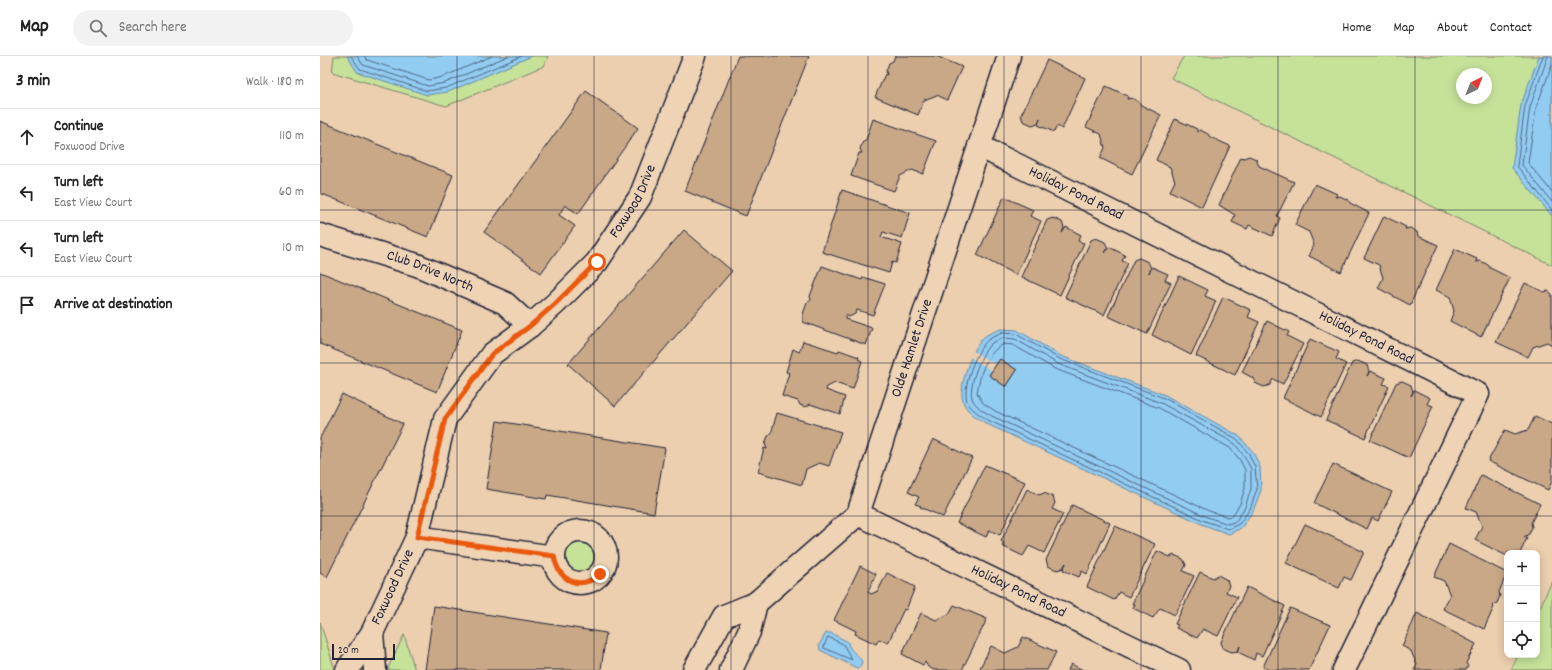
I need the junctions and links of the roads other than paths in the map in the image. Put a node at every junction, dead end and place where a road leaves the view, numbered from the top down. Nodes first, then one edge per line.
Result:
1 (695, 56) edge
2 (1009, 56) edge
3 (979, 146) junction
4 (320, 235) edge
5 (530, 326) junction
6 (858, 514) junction
7 (417, 537) junction
8 (554, 556) dead end
9 (756, 602) junction
10 (372, 633) junction
11 (347, 670) edge
12 (375, 670) edge
13 (694, 670) edge
14 (731, 670) edge
15 (1179, 670) edge
16 (1344, 670) edge

1 - 5 street, Foxwood Drive
2 - 3 street, Olde Hamlet Drive
3 - 6 street, Olde Hamlet Drive
3 - 16 street, Holiday Pond Road
4 - 5 street, Club Drive North
5 - 7 street, Foxwood Drive
6 - 9 street
6 - 15 street, Holiday Pond Road
7 - 8 street
7 - 10 street, Foxwood Drive
9 - 13 street
9 - 14 street
10 - 11 street, Foxwood Drive
10 - 12 street, Foxwood Drive

